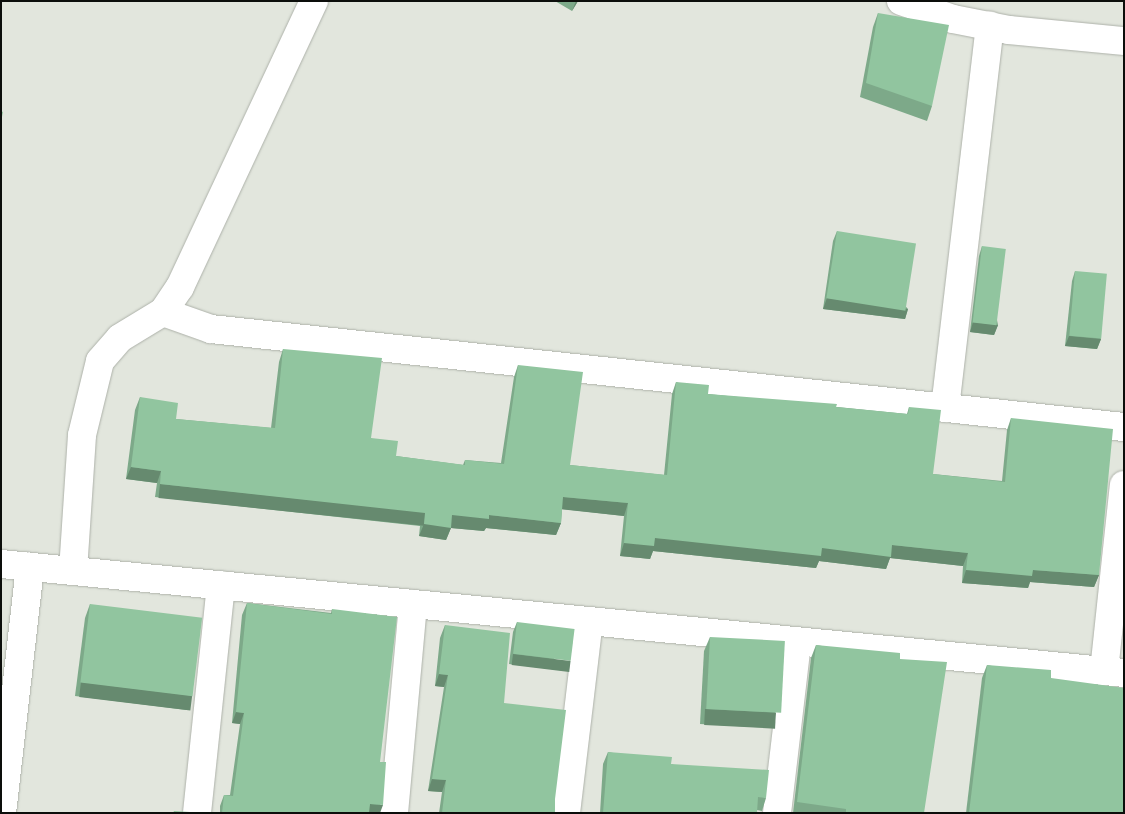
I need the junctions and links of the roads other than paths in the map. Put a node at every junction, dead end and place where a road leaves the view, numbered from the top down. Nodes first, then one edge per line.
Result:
1 (314, 1) edge
2 (901, 1) edge
3 (990, 26) junction
4 (1124, 41) edge
5 (163, 312) junction
6 (946, 408) junction
7 (1124, 427) edge
8 (1124, 485) edge
9 (1, 564) edge
10 (30, 567) junction
11 (73, 571) junction
12 (222, 586) junction
13 (413, 604) junction
14 (589, 621) junction
15 (797, 642) junction
16 (1114, 672) edge
17 (2, 813) edge
18 (197, 813) edge
19 (394, 813) edge
20 (566, 813) edge
21 (777, 813) edge

1 - 5 street
2 - 3 street
3 - 4 street
3 - 6 street
5 - 6 street
5 - 11 street
6 - 7 street
8 - 16 street
9 - 10 street
10 - 11 street
10 - 17 street
11 - 12 street
12 - 13 street
12 - 18 street
13 - 14 street
13 - 19 street
14 - 15 street
14 - 20 street
15 - 16 street
15 - 21 street

